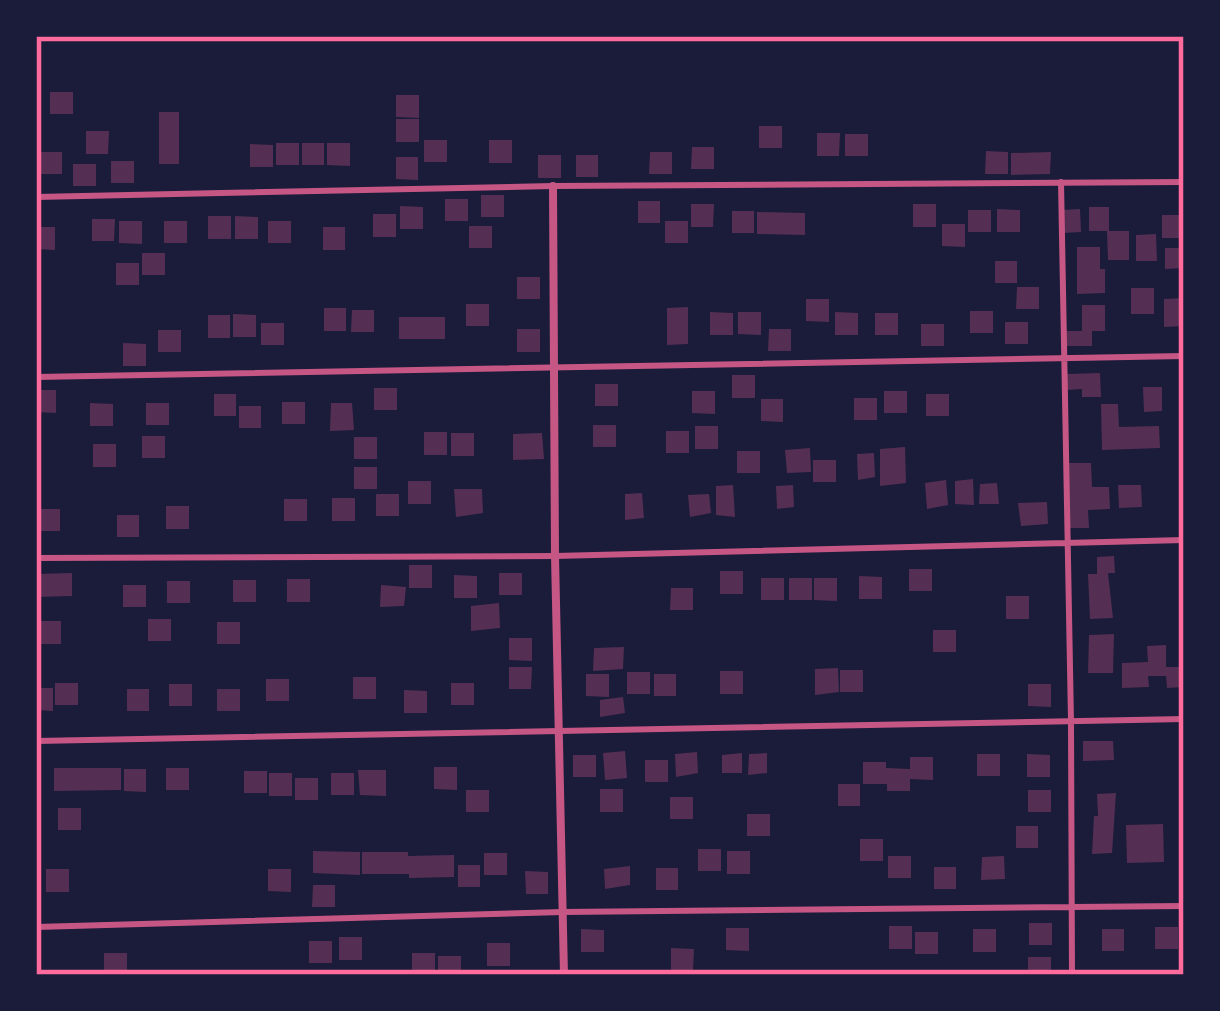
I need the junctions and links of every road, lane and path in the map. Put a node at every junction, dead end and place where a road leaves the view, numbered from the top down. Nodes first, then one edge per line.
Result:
1 (1061, 182) junction
2 (1184, 182) edge
3 (553, 186) junction
4 (36, 197) edge
5 (1184, 356) edge
6 (1064, 358) junction
7 (555, 367) junction
8 (36, 377) edge
9 (1184, 540) edge
10 (1068, 543) junction
11 (555, 556) junction
12 (36, 558) edge
13 (1184, 718) edge
14 (1071, 722) junction
15 (559, 731) junction
16 (36, 741) edge
17 (1184, 907) edge
18 (1073, 909) junction
19 (563, 912) junction
20 (36, 927) edge
21 (564, 975) edge
22 (1072, 975) edge

1 - 2 street
1 - 3 street
1 - 6 street
3 - 4 street
3 - 7 street
5 - 6 street
6 - 7 street
6 - 10 street
7 - 8 street
7 - 11 street
9 - 10 street
10 - 11 street
10 - 14 street
11 - 12 street
11 - 15 street
13 - 14 street
14 - 15 street
14 - 18 street
15 - 16 street
15 - 19 street
17 - 18 street
18 - 19 street
18 - 22 street
19 - 20 street
19 - 21 street

